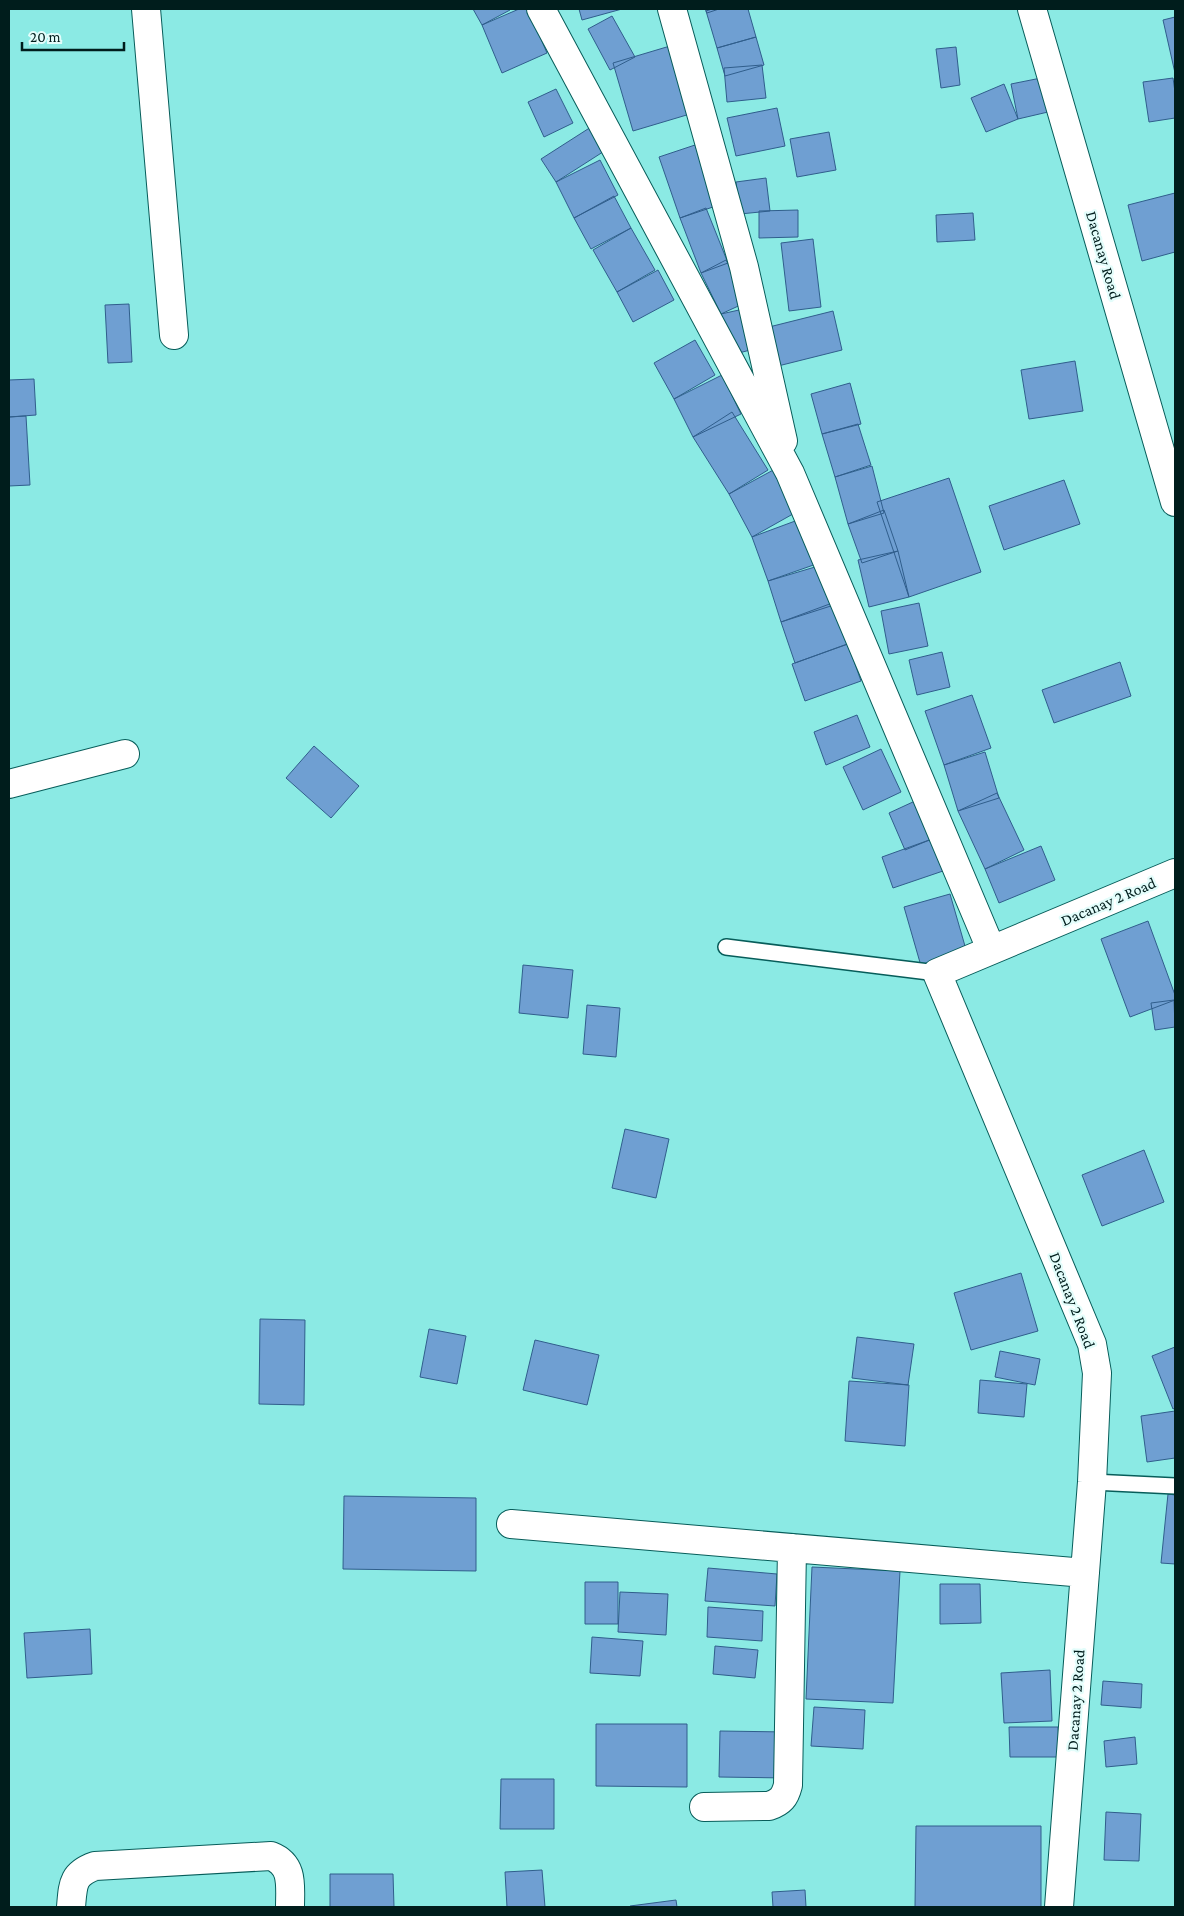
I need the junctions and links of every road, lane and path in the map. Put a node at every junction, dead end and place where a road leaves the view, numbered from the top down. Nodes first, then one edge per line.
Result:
1 (146, 9) edge
2 (541, 9) edge
3 (672, 9) edge
4 (1032, 9) edge
5 (174, 334) dead end
6 (790, 473) junction
7 (1175, 502) edge
8 (125, 754) dead end
9 (9, 784) edge
10 (1175, 873) edge
11 (726, 947) dead end
12 (992, 949) junction
13 (937, 972) junction
14 (1092, 1482) junction
15 (1175, 1486) edge
16 (511, 1524) dead end
17 (792, 1548) junction
18 (1085, 1573) junction
19 (704, 1807) dead end
20 (71, 1907) edge
21 (290, 1907) edge
22 (1059, 1907) edge

1 - 5 street
2 - 6 street
3 - 6 street
4 - 7 street, Dacanay Road
6 - 12 street
8 - 9 street
10 - 12 street, Dacanay 2 Road
11 - 13 lane
12 - 13 street, Dacanay 2 Road
13 - 14 street, Dacanay 2 Road
14 - 15 lane
14 - 18 street, Dacanay 2 Road
16 - 17 street
17 - 18 street
17 - 19 street
18 - 22 street, Dacanay 2 Road
20 - 21 street

